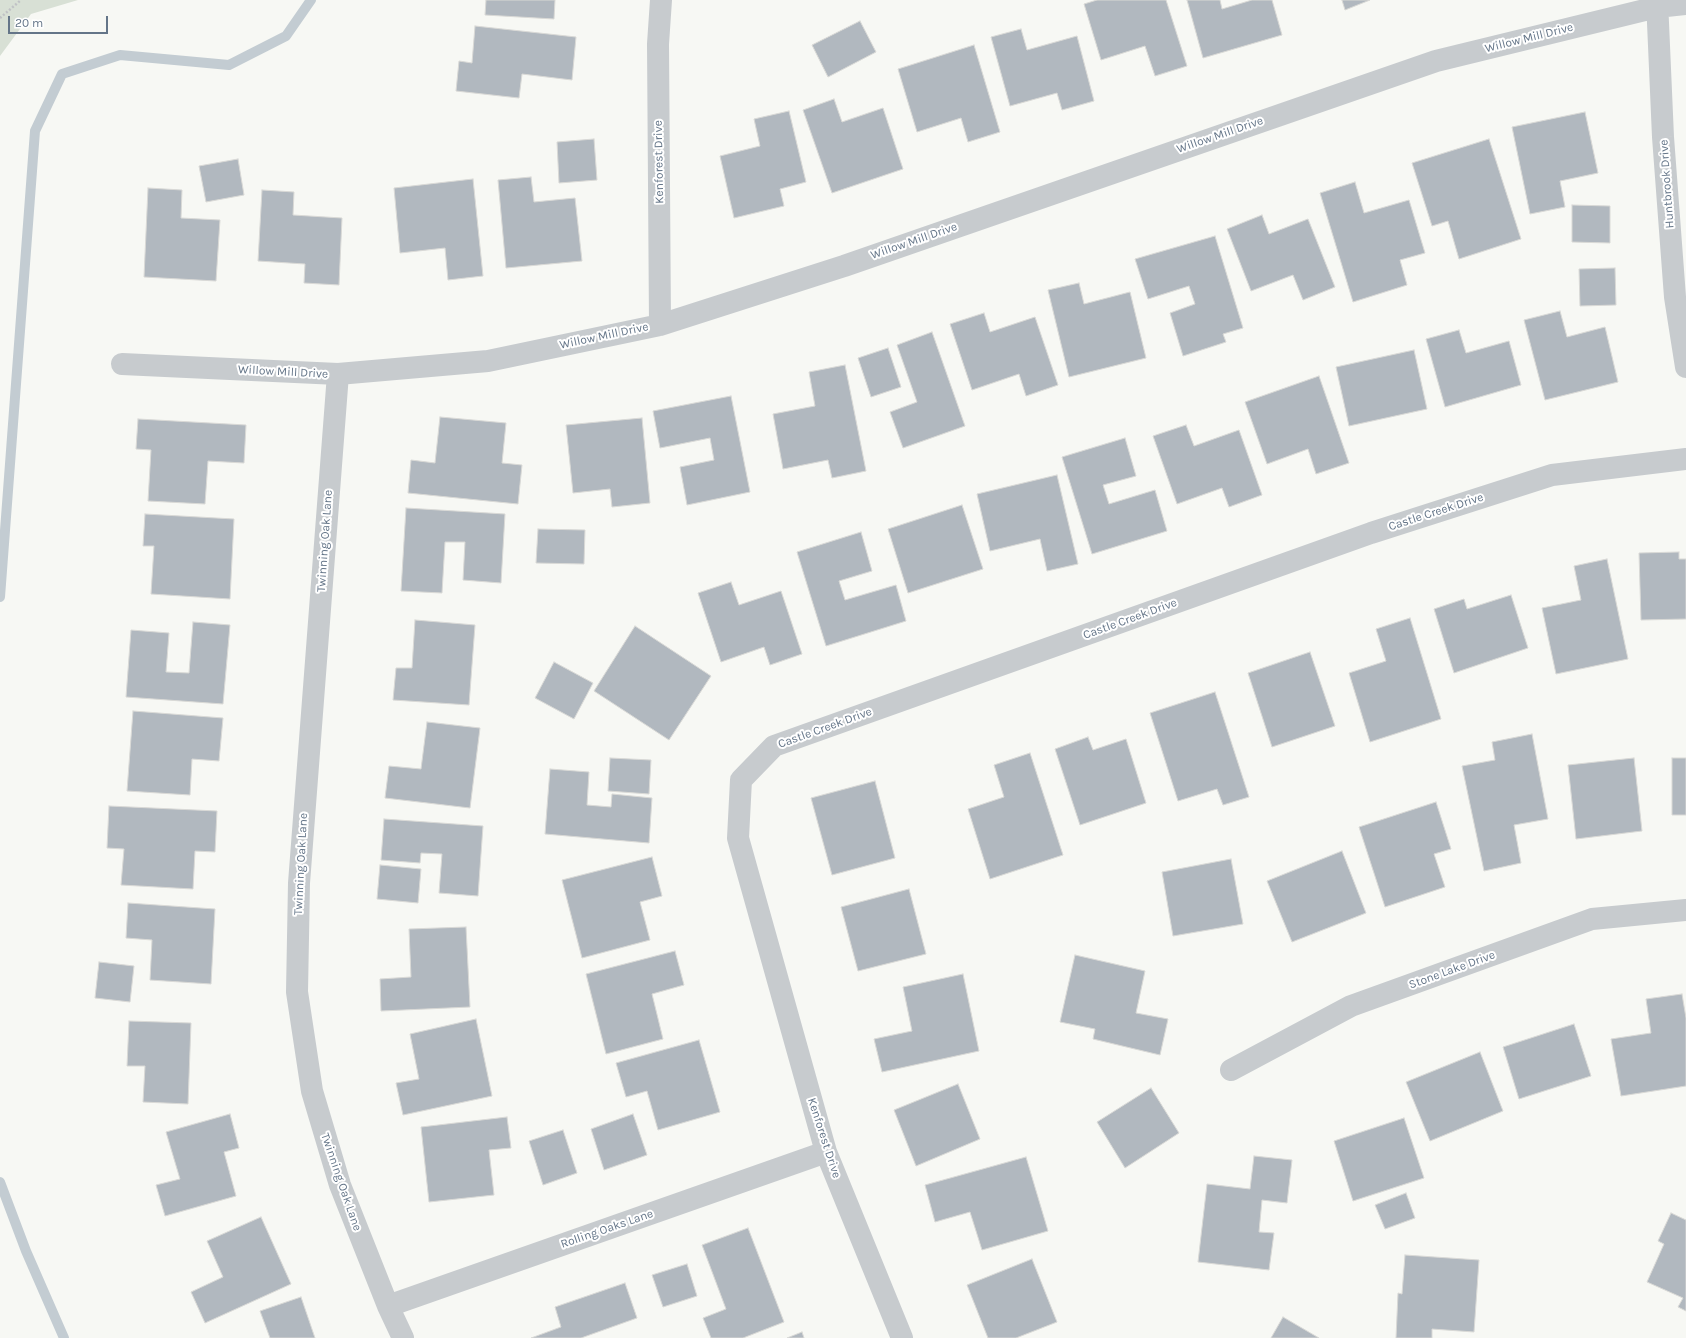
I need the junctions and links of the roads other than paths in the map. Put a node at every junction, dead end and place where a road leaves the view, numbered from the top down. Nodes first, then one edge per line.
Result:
1 (661, 0) edge
2 (1657, 3) edge
3 (1686, 4) edge
4 (660, 325) junction
5 (122, 364) dead end
6 (1686, 368) edge
7 (338, 374) junction
8 (1686, 459) edge
9 (1686, 910) edge
10 (764, 932) joint
11 (1231, 1070) dead end
12 (826, 1152) junction
13 (388, 1306) junction
14 (402, 1338) edge
15 (902, 1338) edge

1 - 4 street, Kenforest Drive
2 - 3 street, Willow Mill Drive
2 - 4 street, Willow Mill Drive
2 - 6 street, Huntbrook Drive
4 - 7 street, Willow Mill Drive
5 - 7 street, Willow Mill Drive
7 - 13 street, Twinning Oak Lane
8 - 10 street, Castle Creek Drive
9 - 11 street, Stone Lake Drive
10 - 12 street, Kenforest Drive
12 - 13 street, Rolling Oaks Lane
12 - 15 street, Kenforest Drive
13 - 14 street, Twinning Oak Lane

